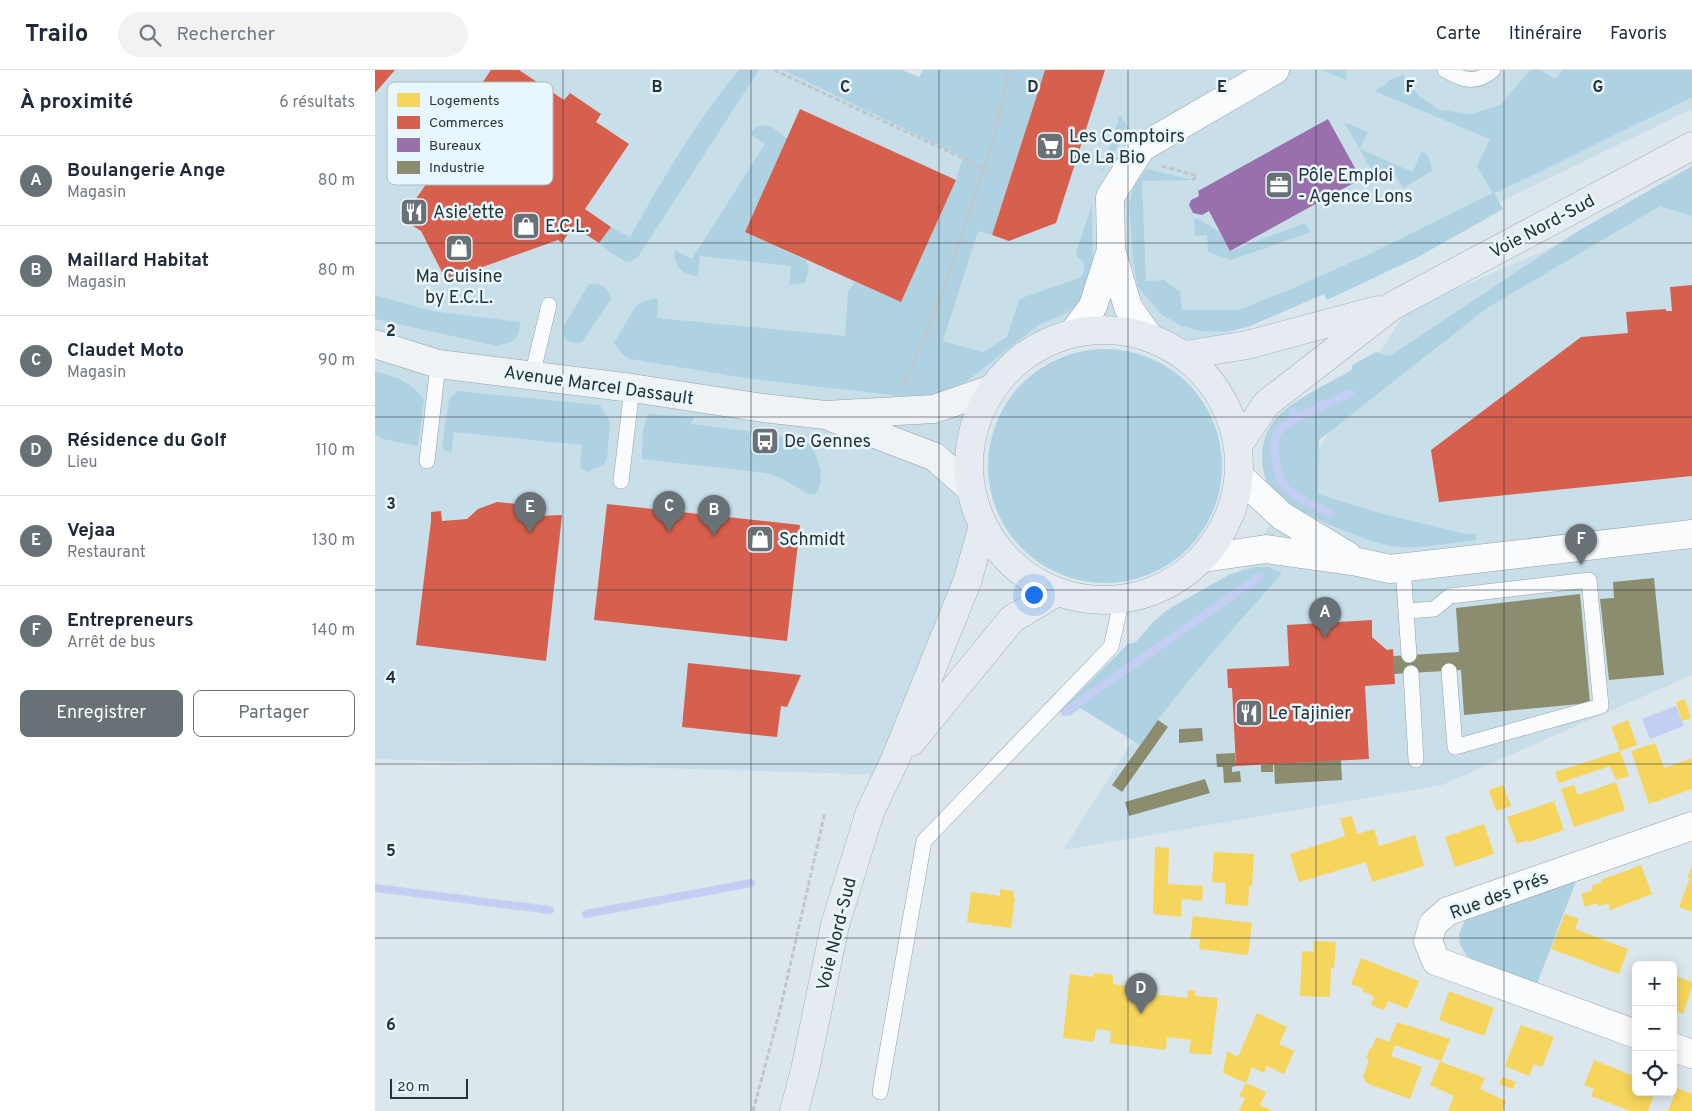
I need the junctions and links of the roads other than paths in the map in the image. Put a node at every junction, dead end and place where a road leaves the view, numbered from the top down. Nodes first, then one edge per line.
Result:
1 (1275, 70) edge
2 (1445, 70) edge
3 (1493, 70) edge
4 (1692, 146) edge
5 (1111, 250) junction
6 (549, 305) dead end
7 (1392, 306) junction
8 (1073, 333) junction
9 (1148, 336) junction
10 (375, 344) edge
11 (1185, 355) junction
12 (438, 364) junction
13 (532, 376) junction
14 (632, 388) junction
15 (991, 389) junction
16 (825, 415) junction
17 (1239, 444) junction
18 (427, 461) dead end
19 (1240, 477) junction
20 (621, 481) dead end
21 (970, 488) junction
22 (983, 526) junction
23 (1692, 534) edge
24 (1204, 558) junction
25 (1358, 562) junction
26 (1403, 568) junction
27 (1057, 592) junction
28 (1122, 600) junction
29 (1407, 611) junction
30 (1409, 655) dead end
31 (1449, 671) dead end
32 (1411, 673) dead end
33 (1416, 760) dead end
34 (894, 762) junction
35 (1692, 826) edge
36 (1632, 1033) edge
37 (1677, 1048) edge
38 (1692, 1054) edge
39 (880, 1092) dead end
40 (794, 1111) edge

1 - 5 street
2 - 3 lane
4 - 7 main road, Voie Nord-Sud
5 - 8 street
5 - 9 street
6 - 13 lane
7 - 11 main road, Voie Nord-Sud
7 - 17 main road, Voie Nord-Sud
8 - 9 main road
8 - 15 main road
9 - 11 main road
10 - 12 street, Avenue Marcel Dassault
11 - 17 main road
12 - 13 street, Avenue Marcel Dassault
12 - 18 lane
13 - 14 street, Avenue Marcel Dassault
14 - 16 street, Avenue Marcel Dassault
14 - 20 lane
15 - 16 street, Avenue Marcel Dassault
15 - 21 main road
16 - 21 street, Avenue Marcel Dassault
17 - 19 main road
19 - 24 main road
19 - 25 street
21 - 22 main road
22 - 27 main road
22 - 34 main road, Voie Nord-Sud
23 - 26 street
24 - 25 street
24 - 28 main road
25 - 26 street
26 - 29 lane
27 - 28 main road
27 - 34 main road, Voie Nord-Sud
28 - 39 lane
29 - 30 lane
29 - 31 lane
32 - 33 lane
34 - 40 main road, Voie Nord-Sud
35 - 36 street, Rue des Prés
37 - 38 street

